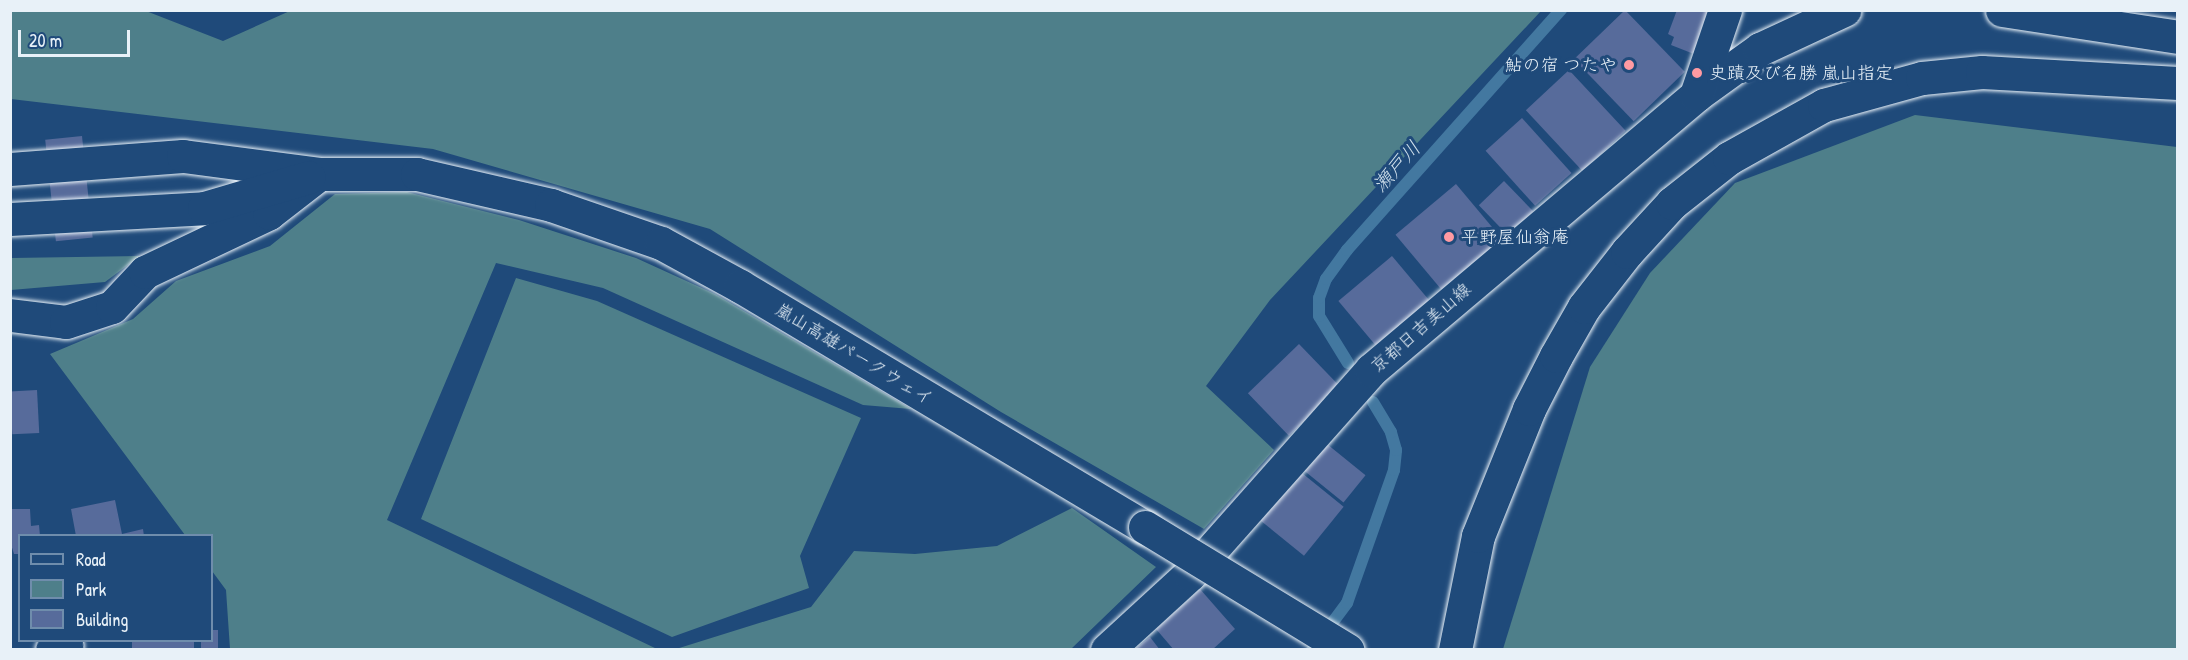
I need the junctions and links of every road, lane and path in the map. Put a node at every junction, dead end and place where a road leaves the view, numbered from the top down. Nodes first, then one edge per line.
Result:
1 (1725, 10) edge
2 (1844, 10) edge
3 (2002, 10) edge
4 (2178, 37) edge
5 (2178, 83) edge
6 (1696, 95) junction
7 (10, 169) edge
8 (319, 174) junction
9 (10, 219) edge
10 (10, 315) edge
11 (1107, 650) edge
12 (1347, 650) edge
13 (1455, 650) edge

1 - 6 street
2 - 6 street, 京都日吉美山線
3 - 4 street
5 - 13 street
6 - 11 street, 京都日吉美山線
7 - 8 street, 嵐山高雄パークウェイ
8 - 9 street, 嵐山高雄パークウェイ
8 - 10 street
8 - 12 street, 嵐山高雄パークウェイ, bridge

